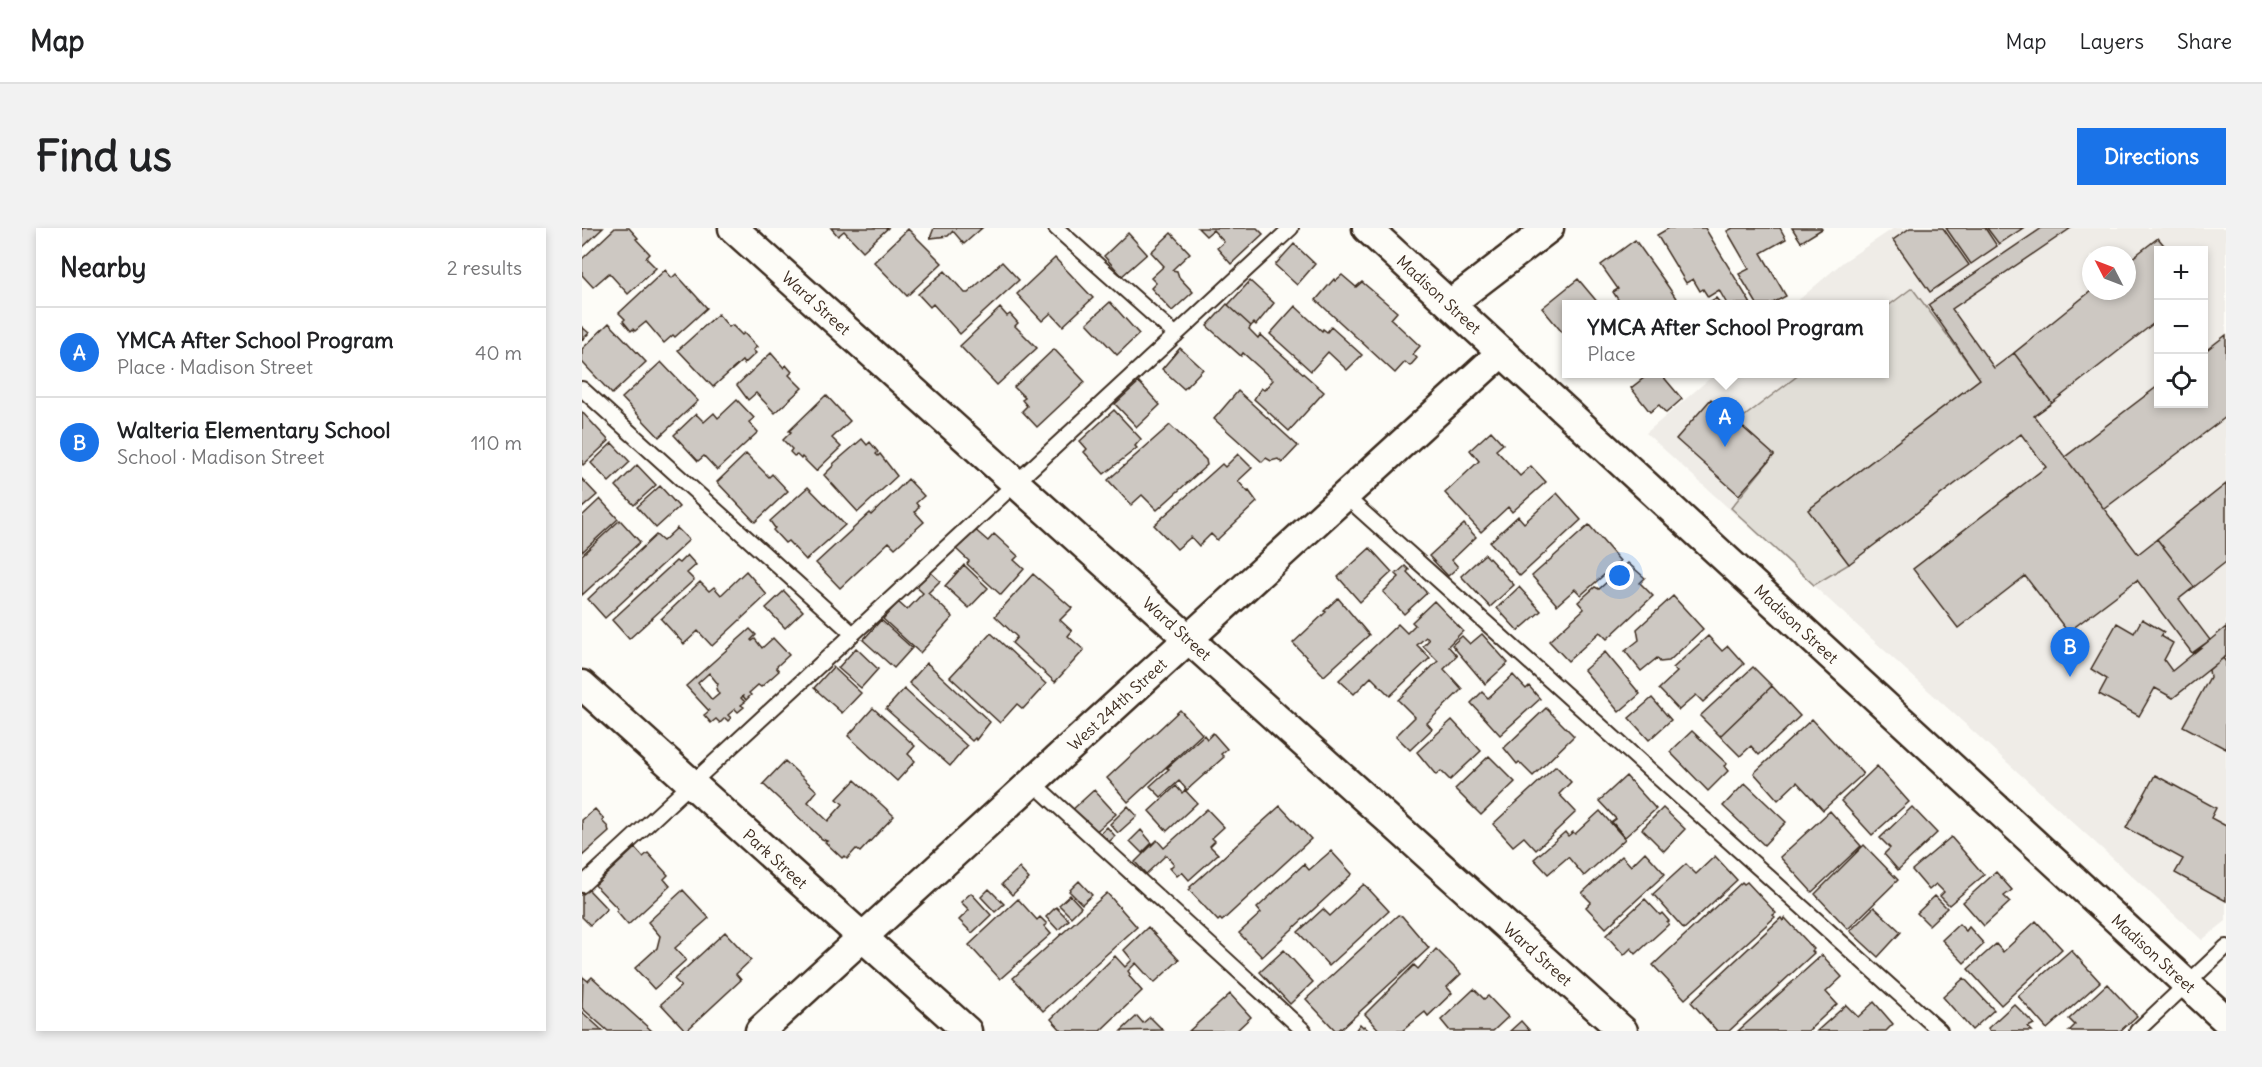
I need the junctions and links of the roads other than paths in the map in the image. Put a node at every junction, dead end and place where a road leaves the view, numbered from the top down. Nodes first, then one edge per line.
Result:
1 (733, 228) edge
2 (1056, 228) edge
3 (1291, 228) edge
4 (1367, 228) edge
5 (1549, 228) edge
6 (1450, 304) junction
7 (1176, 335) junction
8 (1502, 352) junction
9 (582, 389) edge
10 (1015, 483) junction
11 (1345, 496) junction
12 (853, 634) junction
13 (1188, 639) junction
14 (582, 685) edge
15 (1032, 782) junction
16 (692, 783) junction
17 (582, 885) edge
18 (863, 937) junction
19 (2226, 947) edge
20 (2187, 983) junction
21 (2226, 1020) edge
22 (760, 1031) edge
23 (967, 1031) edge
24 (1304, 1031) edge
25 (1623, 1031) edge
26 (1940, 1031) edge
27 (2137, 1031) edge

1 - 10 street, Ward Street
2 - 7 lane
3 - 7 lane
4 - 6 street, Madison Street
5 - 6 street
6 - 8 street, Madison Street
7 - 10 lane
8 - 11 street, West 244th Street
8 - 20 street, Madison Street
9 - 12 lane
10 - 12 lane
10 - 13 street, Ward Street
11 - 13 street, West 244th Street
11 - 26 lane
12 - 16 lane
13 - 15 street, West 244th Street
13 - 25 street, Ward Street
14 - 16 street, Park Street
15 - 18 street, West 244th Street
15 - 24 lane
16 - 17 lane
16 - 18 street, Park Street
18 - 22 street, West 244th Street
18 - 23 street, Park Street
19 - 20 lane
20 - 21 street, Madison Street
20 - 27 lane

